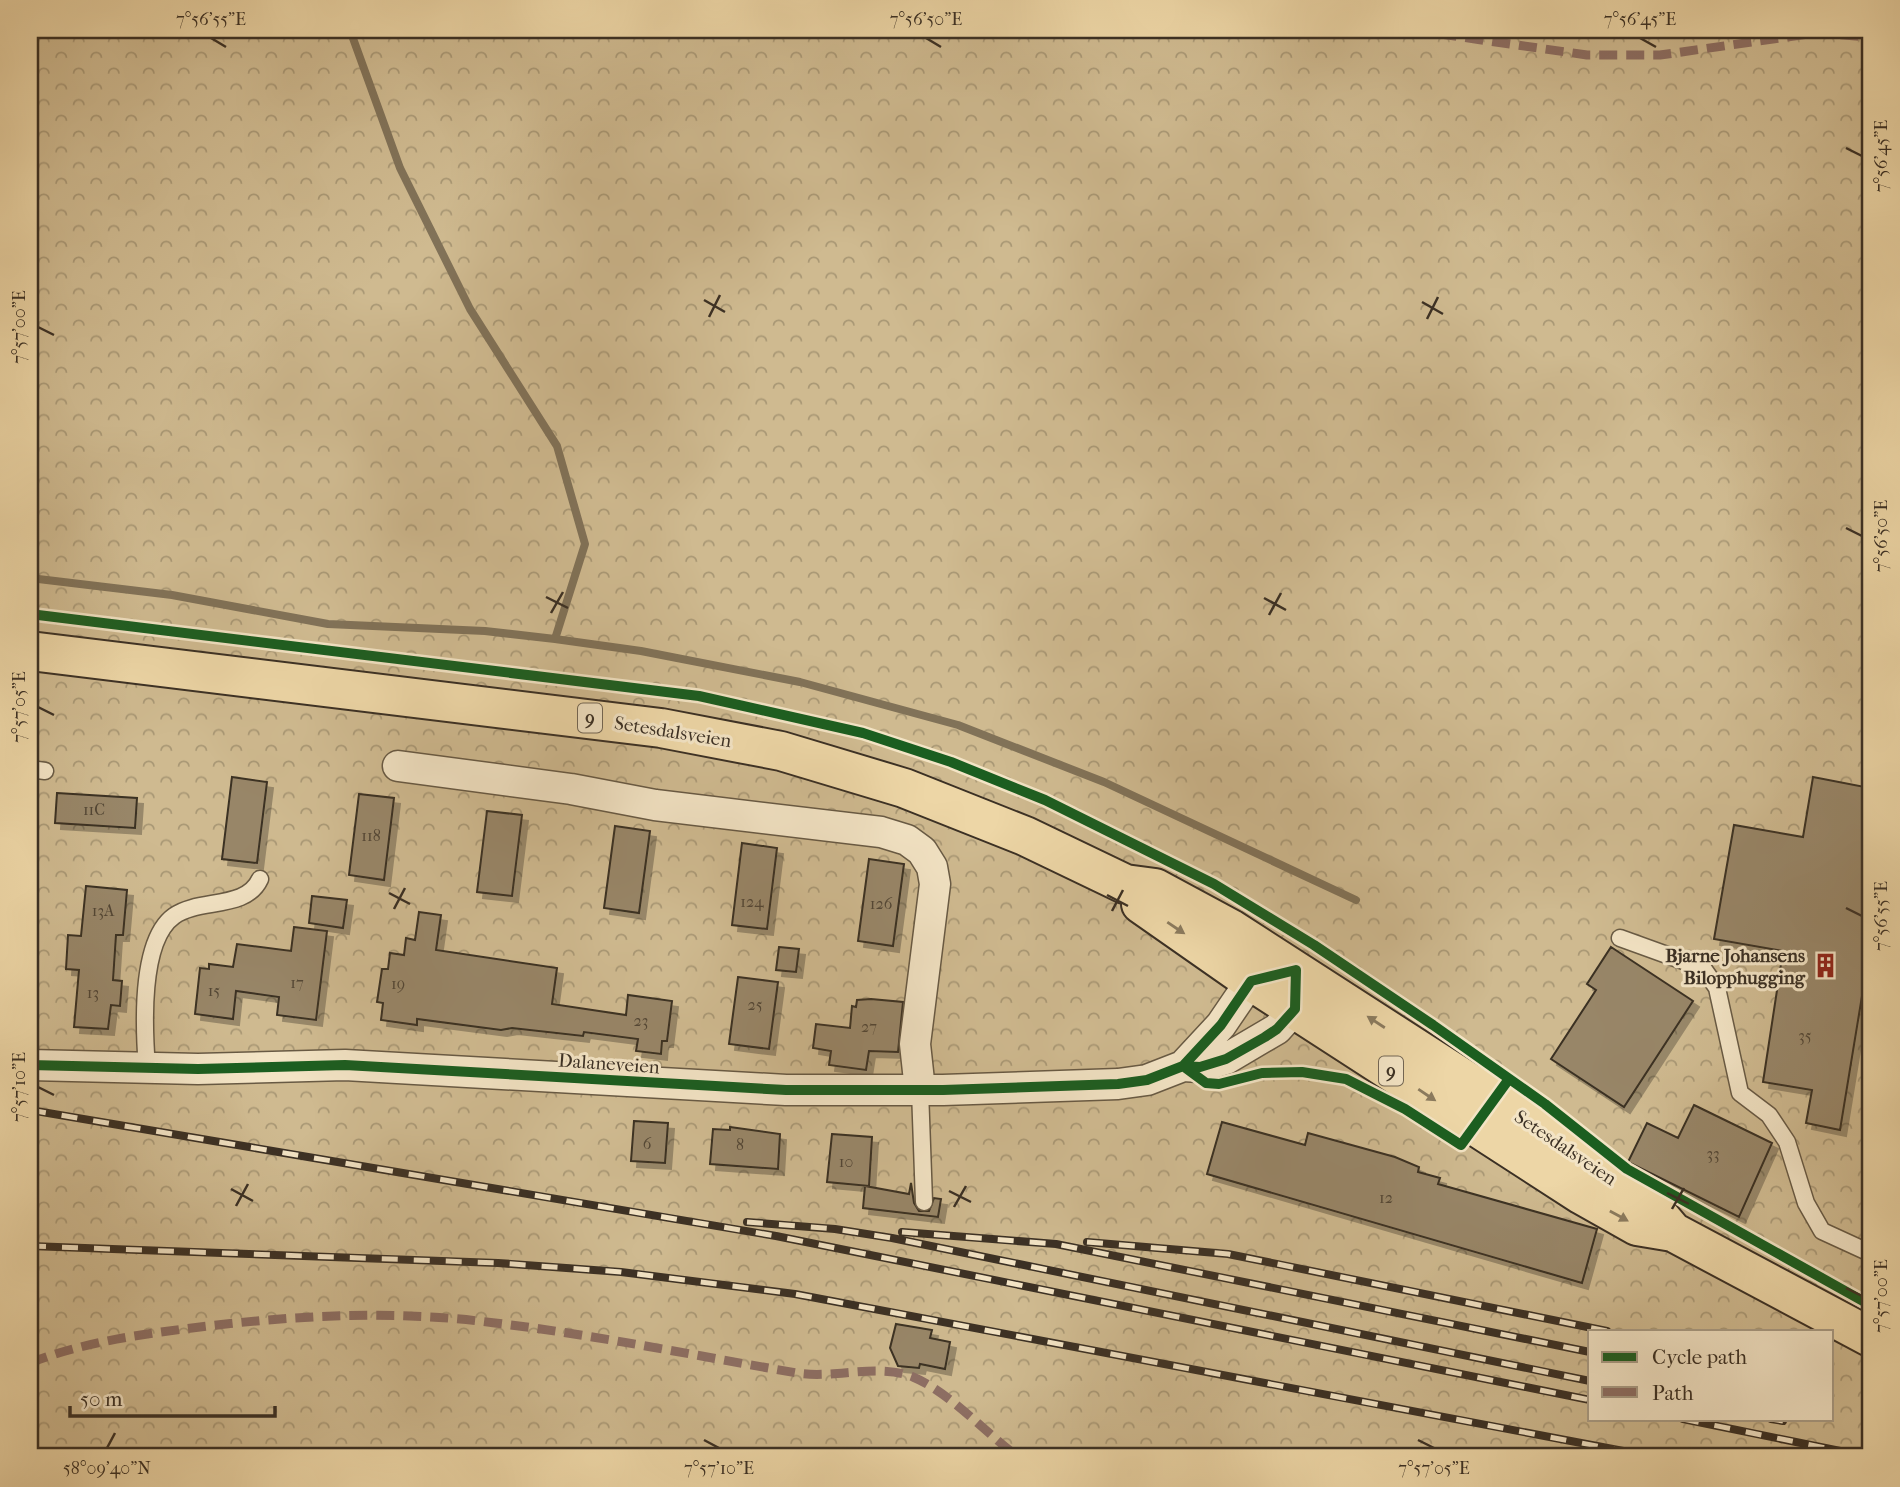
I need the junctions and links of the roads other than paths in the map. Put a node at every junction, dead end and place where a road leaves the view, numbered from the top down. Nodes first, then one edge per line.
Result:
1 (30, 651) edge
2 (398, 766) dead end
3 (260, 879) dead end
4 (1125, 884) junction
5 (1620, 938) dead end
6 (1296, 970) junction
7 (1251, 981) junction
8 (1294, 1009) junction
9 (30, 1065) edge
10 (1183, 1066) junction
11 (147, 1068) junction
12 (920, 1090) junction
13 (924, 1202) dead end
14 (1673, 1232) junction
15 (1870, 1252) edge
16 (1870, 1337) edge

1 - 4 highway, Setesdalsveien / 9
2 - 12 street
3 - 11 lane
4 - 6 highway, Setesdalsveien / 9
4 -> 7 highway, Setesdalsveien / 9
5 - 15 lane
6 - 7 street
6 - 8 street
14 -> 6 highway, Setesdalsveien / 9
7 - 8 highway, Setesdalsveien / 9
7 - 10 street, Dalaneveien
8 - 10 street, Dalaneveien
8 -> 14 highway, Setesdalsveien / 9
9 - 11 street, Dalaneveien
10 - 12 street, Dalaneveien
11 - 12 street, Dalaneveien
12 - 13 lane
14 - 16 highway, Setesdalsveien / 9

